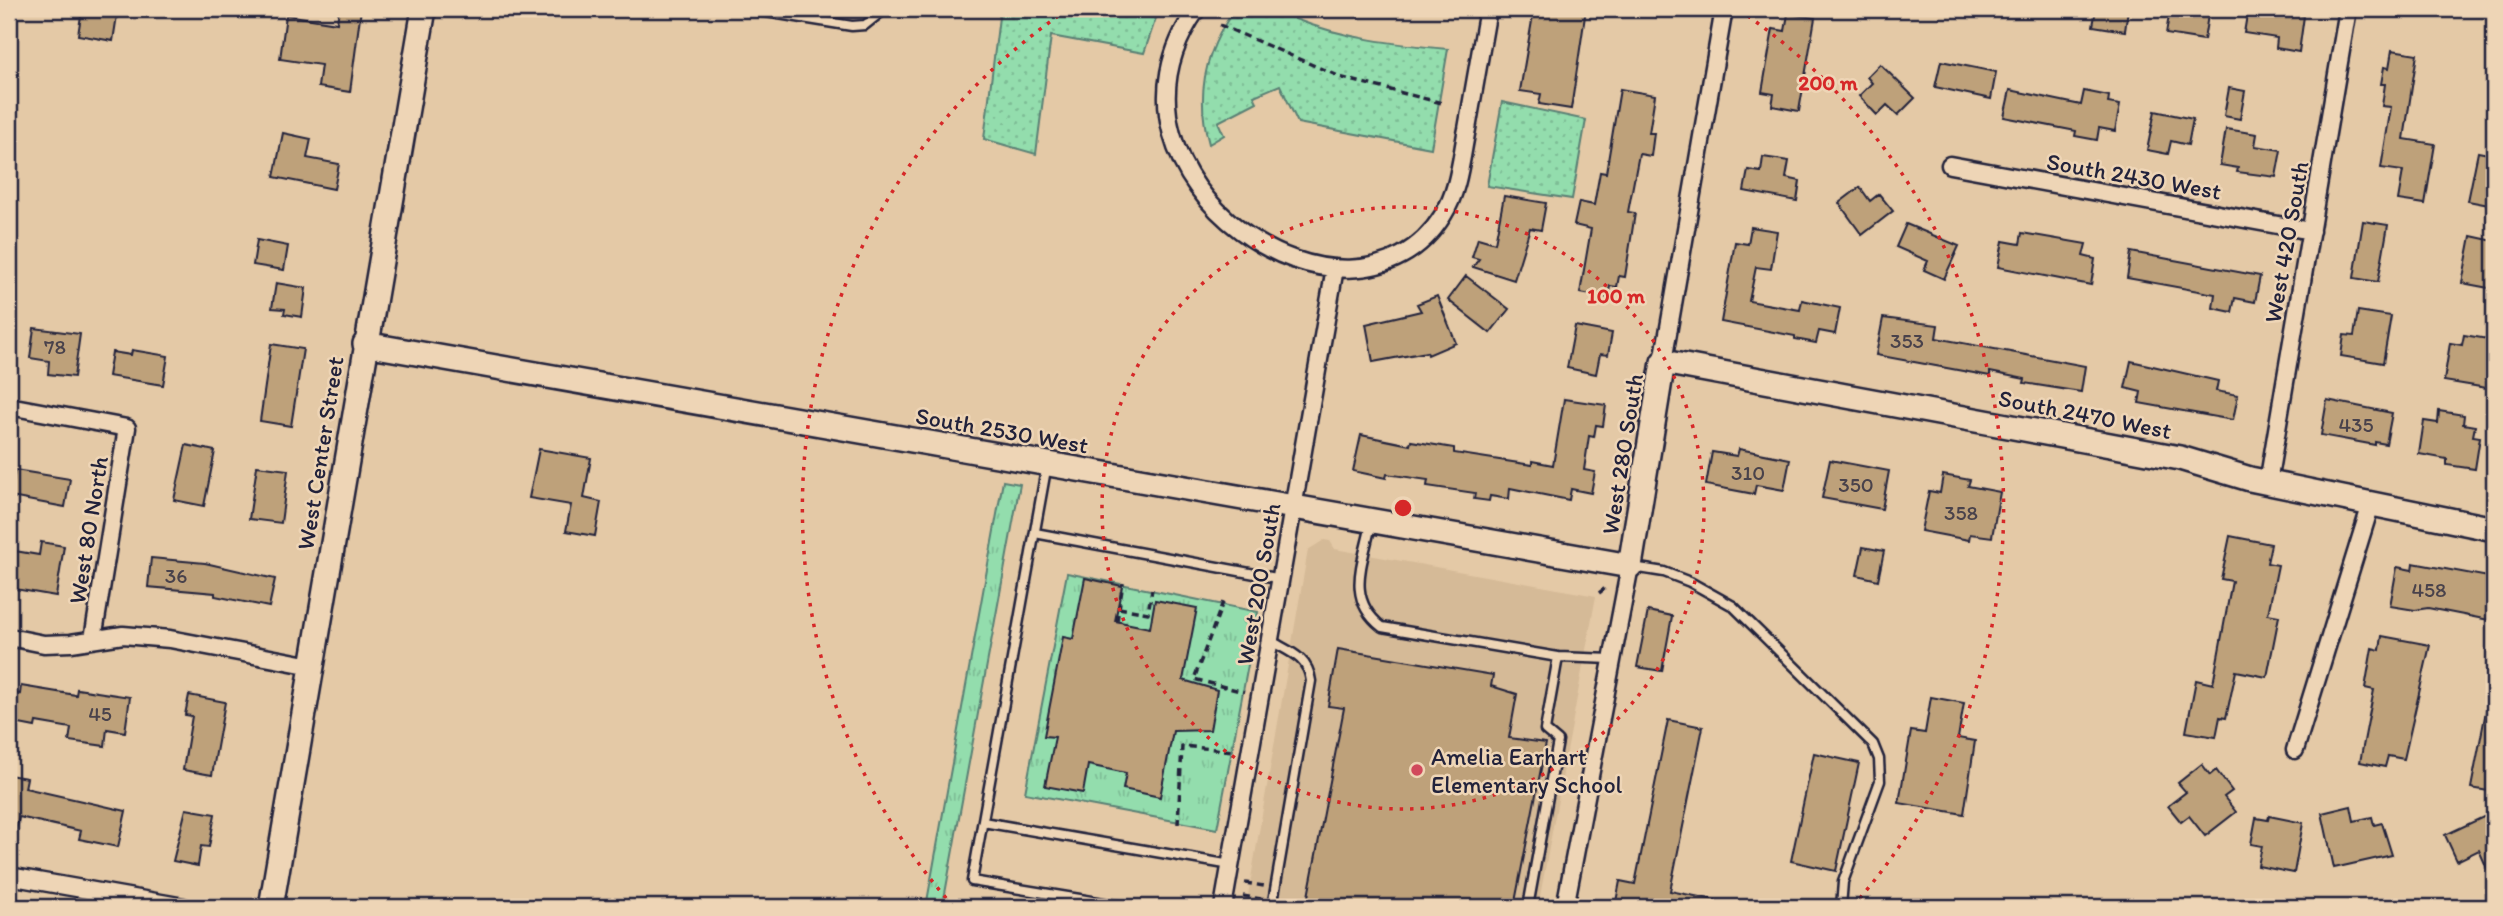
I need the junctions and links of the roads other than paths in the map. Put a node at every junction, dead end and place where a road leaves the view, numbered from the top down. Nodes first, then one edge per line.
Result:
1 (424, 9) edge
2 (747, 9) edge
3 (885, 9) edge
4 (1198, 9) edge
5 (1488, 9) edge
6 (1724, 9) edge
7 (2348, 9) edge
8 (1950, 165) dead end
9 (2311, 231) junction
10 (1335, 268) junction
11 (365, 344) junction
12 (1663, 362) junction
13 (9, 407) edge
14 (1047, 464) junction
15 (2268, 483) junction
16 (2371, 504) junction
17 (1295, 508) junction
18 (1371, 521) junction
19 (2494, 529) edge
20 (1035, 533) junction
21 (1630, 566) junction
22 (1282, 579) junction
23 (9, 637) edge
24 (93, 639) junction
25 (1271, 641) junction
26 (1559, 657) junction
27 (1612, 659) junction
28 (312, 666) junction
29 (2295, 750) dead end
30 (982, 822) junction
31 (1231, 865) junction
32 (9, 876) edge
33 (184, 907) edge
34 (271, 907) edge
35 (1128, 907) edge
36 (1223, 907) edge
37 (1272, 907) edge
38 (1528, 907) edge
39 (1565, 907) edge
40 (1841, 907) edge

1 - 11 street, West Center Street
2 - 3 lane
4 - 10 street
5 - 10 street
6 - 12 street, West 280 South
7 - 9 street, West 420 South
8 - 9 street, South 2430 West
9 - 15 street, West 420 South
10 - 17 street, West 200 South
11 - 14 street, South 2530 West
11 - 28 street, West Center Street
12 - 15 street, South 2470 West
12 - 21 street, West 280 South
13 - 24 street, West 80 North
14 - 17 street, South 2530 West
14 - 20 lane
15 - 16 street, South 2470 West
16 - 19 street, South 2470 West
16 - 29 street
17 - 18 street, South 2530 West
17 - 22 street, West 200 South
18 - 21 street, South 2530 West
18 - 26 lane
20 - 22 lane
20 - 30 lane
21 - 27 street, West 280 South
21 - 40 lane
22 - 25 street, West 200 South
23 - 24 street
24 - 28 street
25 - 31 street, West 200 South
25 - 37 lane
26 - 27 lane
26 - 38 lane
27 - 39 street, West 280 South
28 - 34 street, West Center Street
30 - 31 lane
30 - 35 lane
31 - 36 street, West 200 South
32 - 33 street

